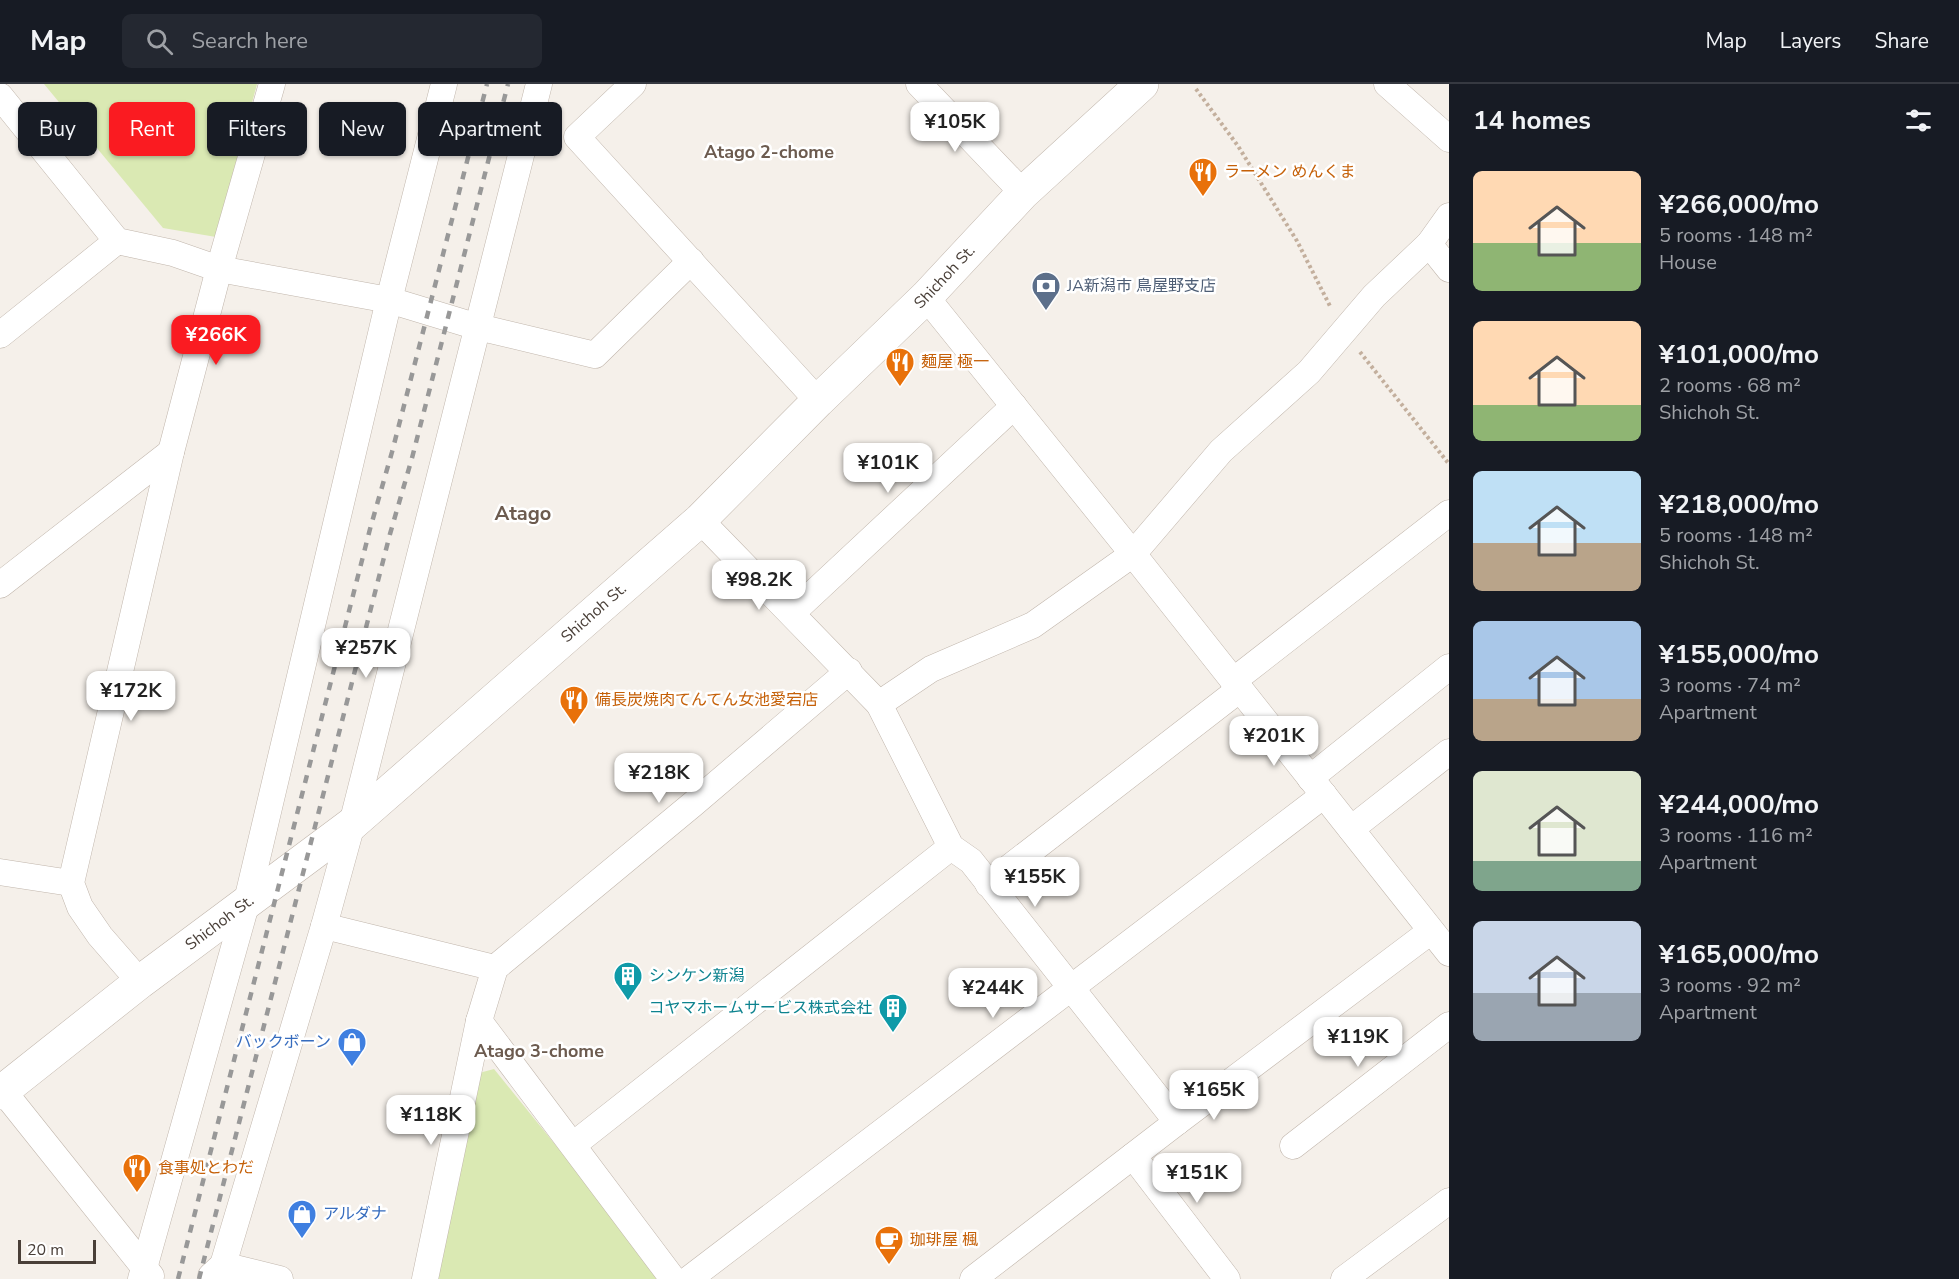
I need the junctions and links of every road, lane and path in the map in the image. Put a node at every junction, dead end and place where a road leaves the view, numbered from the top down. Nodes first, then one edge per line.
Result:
1 (272, 84) edge
2 (444, 84) edge
3 (538, 84) edge
4 (633, 84) edge
5 (919, 84) edge
6 (1142, 84) edge
7 (1387, 84) edge
8 (1196, 89) dead end
9 (0, 96) edge
10 (1449, 139) edge
11 (1023, 193) junction
12 (1449, 216) edge
13 (117, 241) junction
14 (1429, 244) junction
15 (691, 261) junction
16 (219, 269) junction
17 (1449, 269) edge
18 (926, 297) junction
19 (389, 300) junction
20 (478, 327) junction
21 (1343, 332) junction
22 (0, 335) edge
23 (818, 401) junction
24 (1014, 406) junction
25 (171, 452) junction
26 (1449, 464) edge
27 (1449, 513) edge
28 (700, 520) junction
29 (1133, 554) junction
30 (0, 585) edge
31 (792, 614) junction
32 (1449, 667) edge
33 (849, 671) junction
34 (1237, 685) junction
35 (879, 704) junction
36 (1449, 752) edge
37 (1317, 786) junction
38 (352, 825) junction
39 (1351, 829) junction
40 (951, 847) junction
41 (0, 872) edge
42 (71, 883) junction
43 (988, 884) junction
44 (246, 905) junction
45 (324, 926) junction
46 (1431, 931) junction
47 (1449, 953) edge
48 (495, 968) junction
49 (140, 982) junction
50 (1070, 987) junction
51 (480, 1022) junction
52 (1449, 1025) edge
53 (1, 1090) edge
54 (1177, 1122) junction
55 (573, 1145) junction
56 (1293, 1146) dead end
57 (1133, 1156) junction
58 (1449, 1201) edge
59 (217, 1274) edge
60 (146, 1275) edge
61 (280, 1279) edge
62 (425, 1279) edge
63 (673, 1279) edge
64 (689, 1279) edge
65 (973, 1279) edge
66 (1227, 1279) edge
67 (1344, 1279) edge

1 - 16 street
2 - 19 street
3 - 20 street
4 - 15 street
5 - 11 street
6 - 11 street, Shichoh St.
7 - 10 street
8 - 21 path
9 - 13 street
11 - 18 street, Shichoh St.
12 - 14 street
13 - 16 street
13 - 22 street
14 - 17 street
14 - 21 street
15 - 20 street
15 - 23 street
16 - 19 street
16 - 25 street
18 - 23 street, Shichoh St.
18 - 24 street
19 - 20 street
19 - 44 street
20 - 38 street
21 - 26 path
21 - 29 street
23 - 28 street, Shichoh St.
24 - 29 street
24 - 31 street
25 - 30 street
25 - 42 street
27 - 34 street
28 - 31 street
28 - 38 street, Shichoh St.
29 - 34 street
29 - 35 street
31 - 33 street
32 - 37 street
33 - 35 street
33 - 48 street
34 - 37 street
34 - 43 street
35 - 40 street
36 - 39 street
37 - 39 street
37 - 50 street
38 - 44 street, Shichoh St.
38 - 45 street
39 - 46 street
40 - 43 street
40 - 55 street
41 - 42 street
42 - 49 street
43 - 50 street
44 - 49 street, Shichoh St.
44 - 60 street
45 - 48 street
45 - 59 street
46 - 47 street
46 - 54 street
48 - 51 street
49 - 53 street, Shichoh St.
50 - 54 street
50 - 64 street
51 - 55 street
51 - 62 street
52 - 56 street
53 - 60 street
54 - 57 street
55 - 63 street
57 - 65 street
57 - 66 street
58 - 67 street
59 - 61 street

